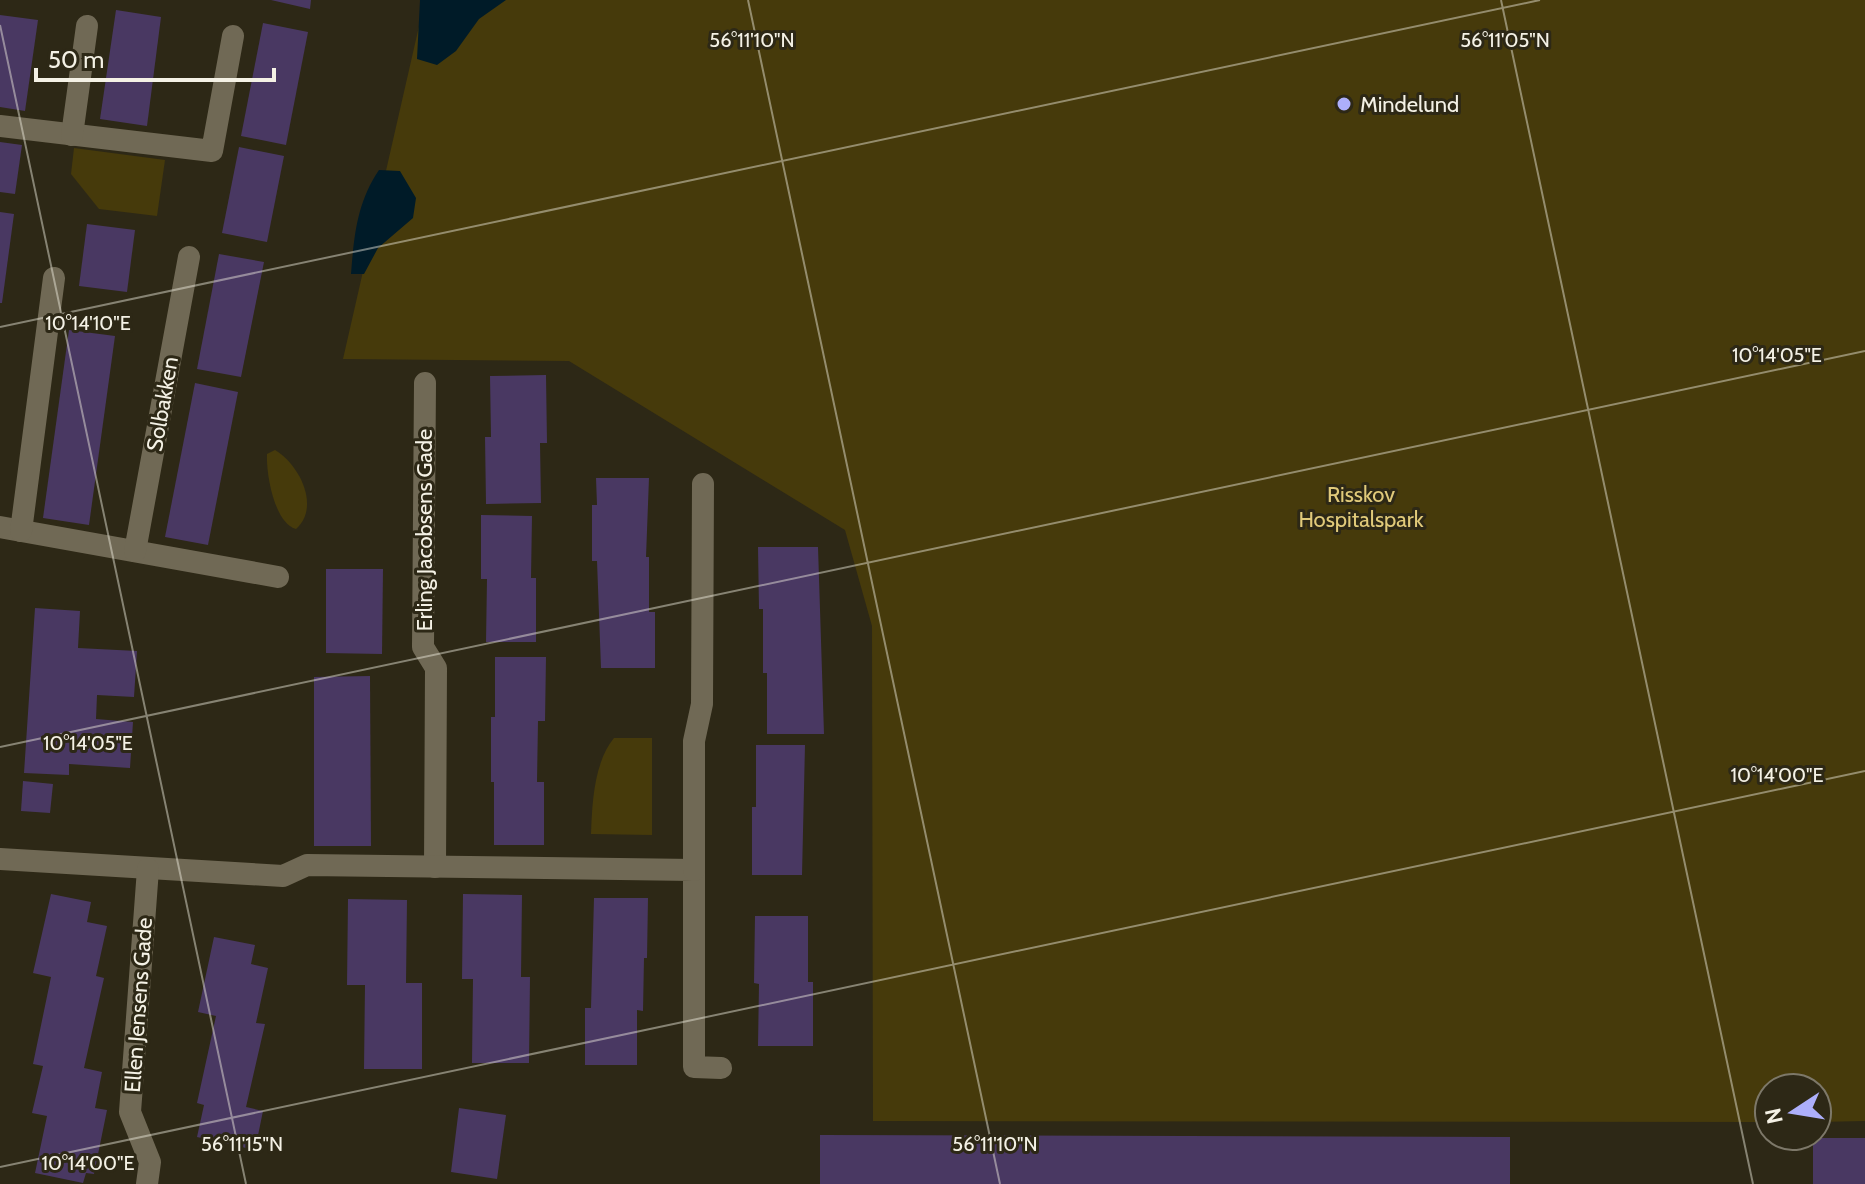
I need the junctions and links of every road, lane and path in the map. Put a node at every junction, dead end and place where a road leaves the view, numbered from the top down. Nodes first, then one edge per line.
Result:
1 (87, 26) dead end
2 (233, 36) dead end
3 (0, 126) edge
4 (72, 135) junction
5 (189, 257) dead end
6 (54, 278) dead end
7 (425, 383) dead end
8 (703, 484) dead end
9 (10, 529) edge
10 (135, 551) junction
11 (278, 577) dead end
12 (0, 859) edge
13 (435, 867) junction
14 (148, 869) junction
15 (694, 870) junction
16 (721, 1068) dead end
17 (147, 1184) edge

1 - 4 street
2 - 4 street
3 - 4 street
5 - 10 street, Solbakken
6 - 9 street
7 - 13 street, Erling Jacobsens Gade
8 - 15 street
9 - 10 street
10 - 11 street
12 - 14 street
13 - 14 street
13 - 15 street
14 - 17 street, Ellen Jensens Gade
15 - 16 street

